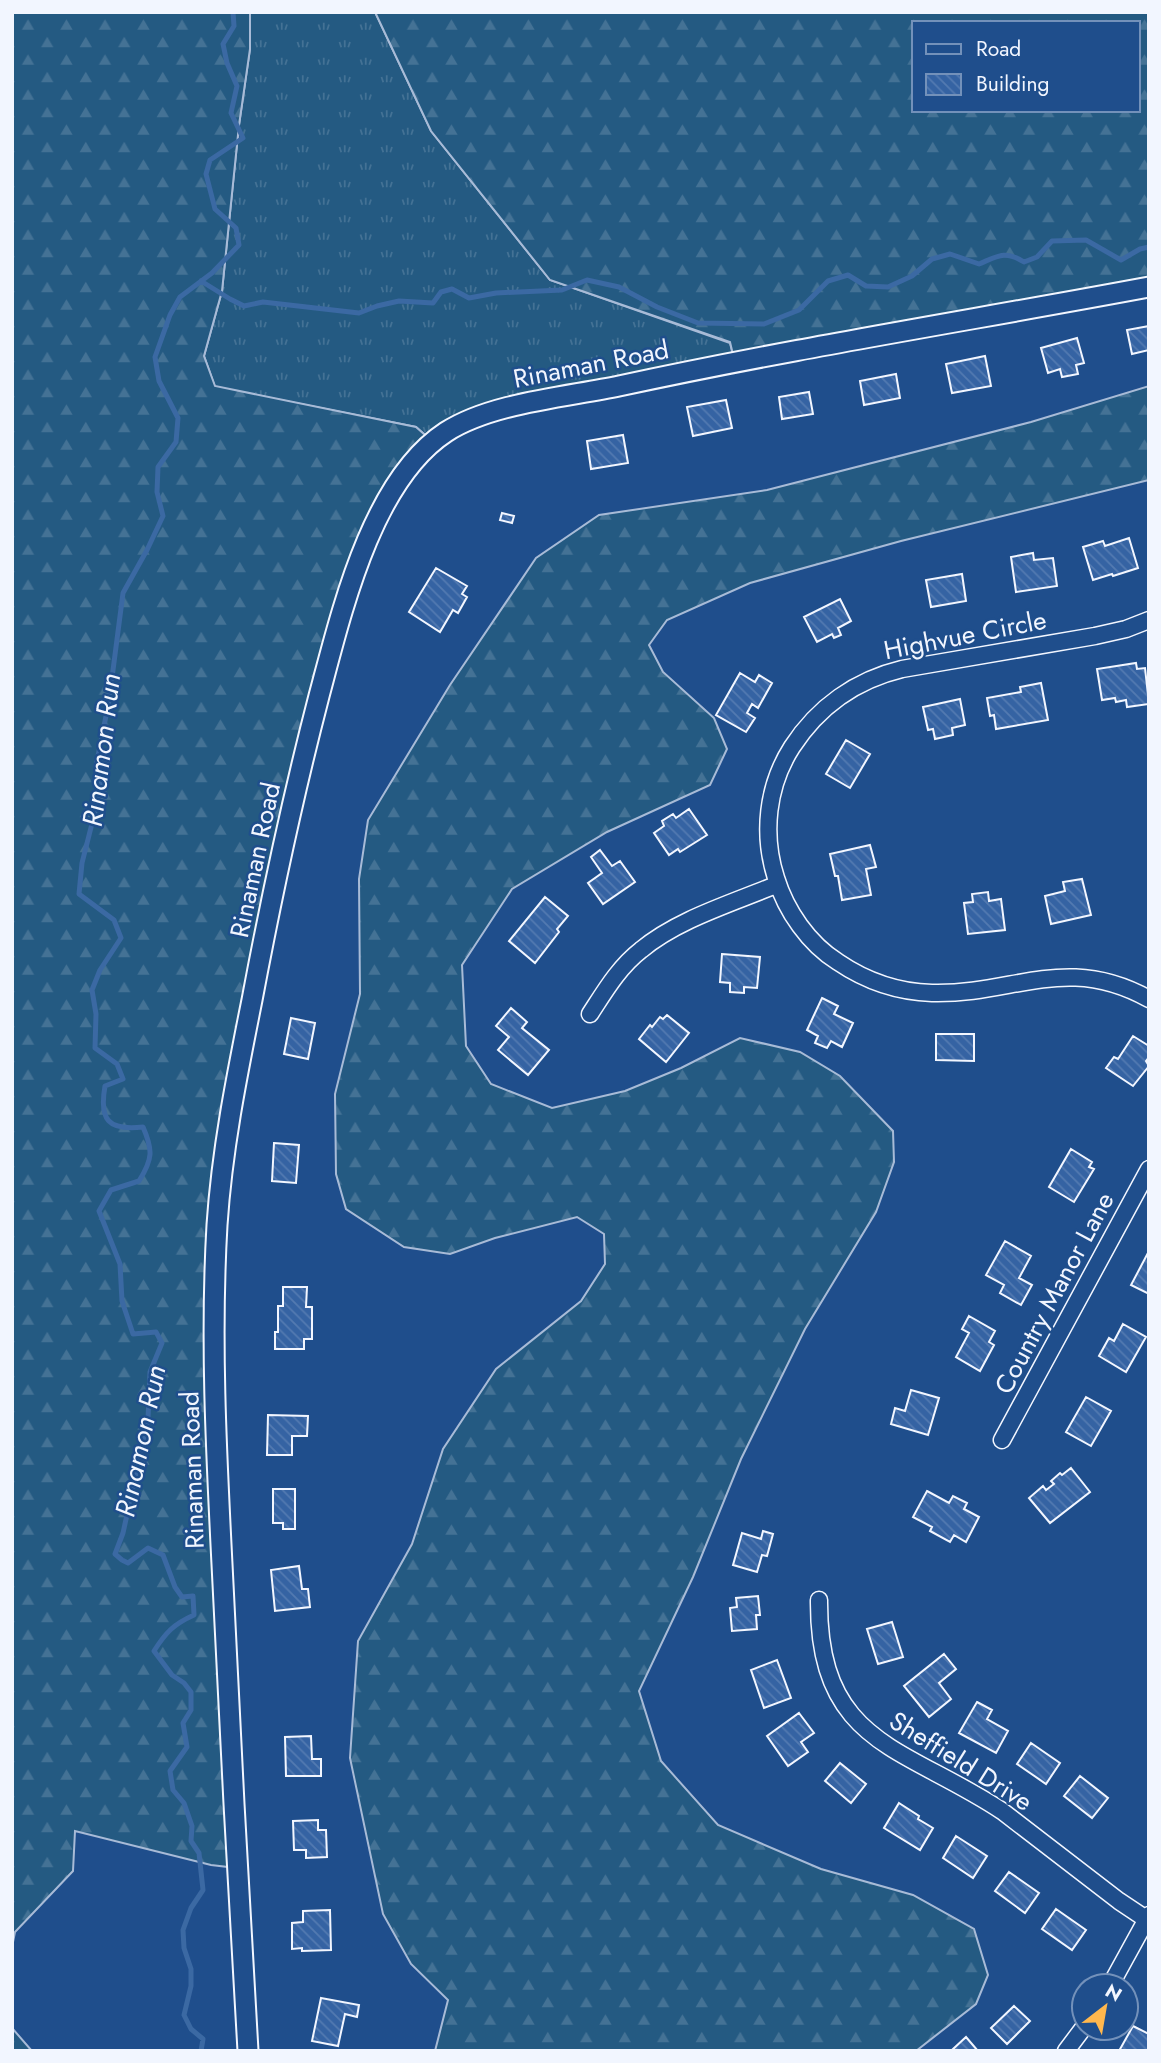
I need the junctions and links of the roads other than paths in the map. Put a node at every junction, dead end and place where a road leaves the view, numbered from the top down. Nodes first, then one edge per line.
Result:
1 (1149, 286) edge
2 (1149, 620) edge
3 (778, 884) junction
4 (1149, 999) edge
5 (590, 1014) dead end
6 (1149, 1169) edge
7 (1002, 1440) dead end
8 (819, 1600) dead end
9 (1147, 1917) edge
10 (1118, 1972) edge
11 (248, 2051) edge

1 - 11 street, Rinaman Road
2 - 3 street, Highvue Circle
3 - 4 street, Highvue Circle
3 - 5 street
6 - 7 street, Country Manor Lane
8 - 9 street, Sheffield Drive
9 - 10 street

